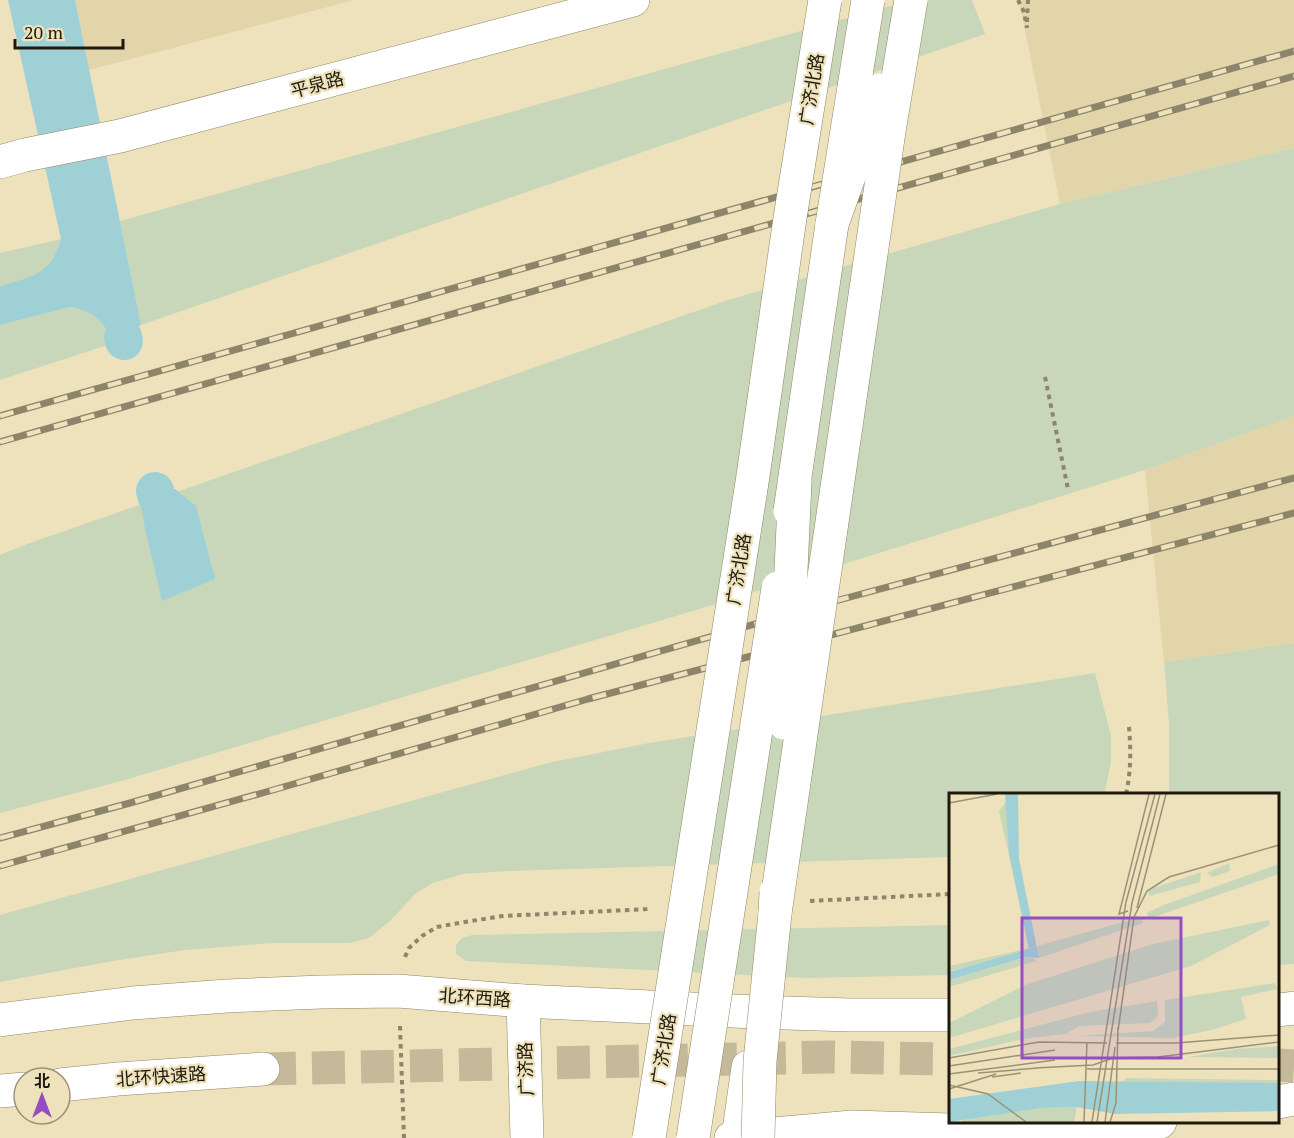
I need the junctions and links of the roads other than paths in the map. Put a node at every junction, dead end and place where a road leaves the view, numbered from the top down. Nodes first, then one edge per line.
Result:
1 (633, 0) edge
2 (825, 0) edge
3 (868, 0) edge
4 (909, 7) edge
5 (13, 158) edge
6 (832, 224) junction
7 (795, 482) junction
8 (775, 913) junction
9 (523, 1001) junction
10 (1294, 1008) edge
11 (1279, 1010) edge
12 (755, 1012) junction
13 (949, 1015) edge
14 (0, 1020) edge
15 (263, 1069) tunnel mouth
16 (72, 1084) edge
17 (1294, 1099) edge
18 (1279, 1102) edge
19 (1151, 1123) edge
20 (527, 1138) edge
21 (650, 1138) edge
22 (693, 1138) edge
23 (741, 1138) edge

1 - 5 main road, 平泉路
2 - 21 main road, 广济北路, bridge
3 - 6 main road, bridge
4 - 6 main road, bridge
4 - 8 main road, bridge
6 - 7 main road, bridge
7 - 8 main road, bridge
7 - 22 main road, bridge
8 - 23 main road, bridge
9 - 12 main road, 北环西路
9 - 14 main road, 北环西路
9 - 20 main road, 广济路
10 - 11 main road
12 - 13 main road, 北环西路
12 - 23 main road
15 - 16 main road, 北环快速路
17 - 18 main road
19 - 23 main road

